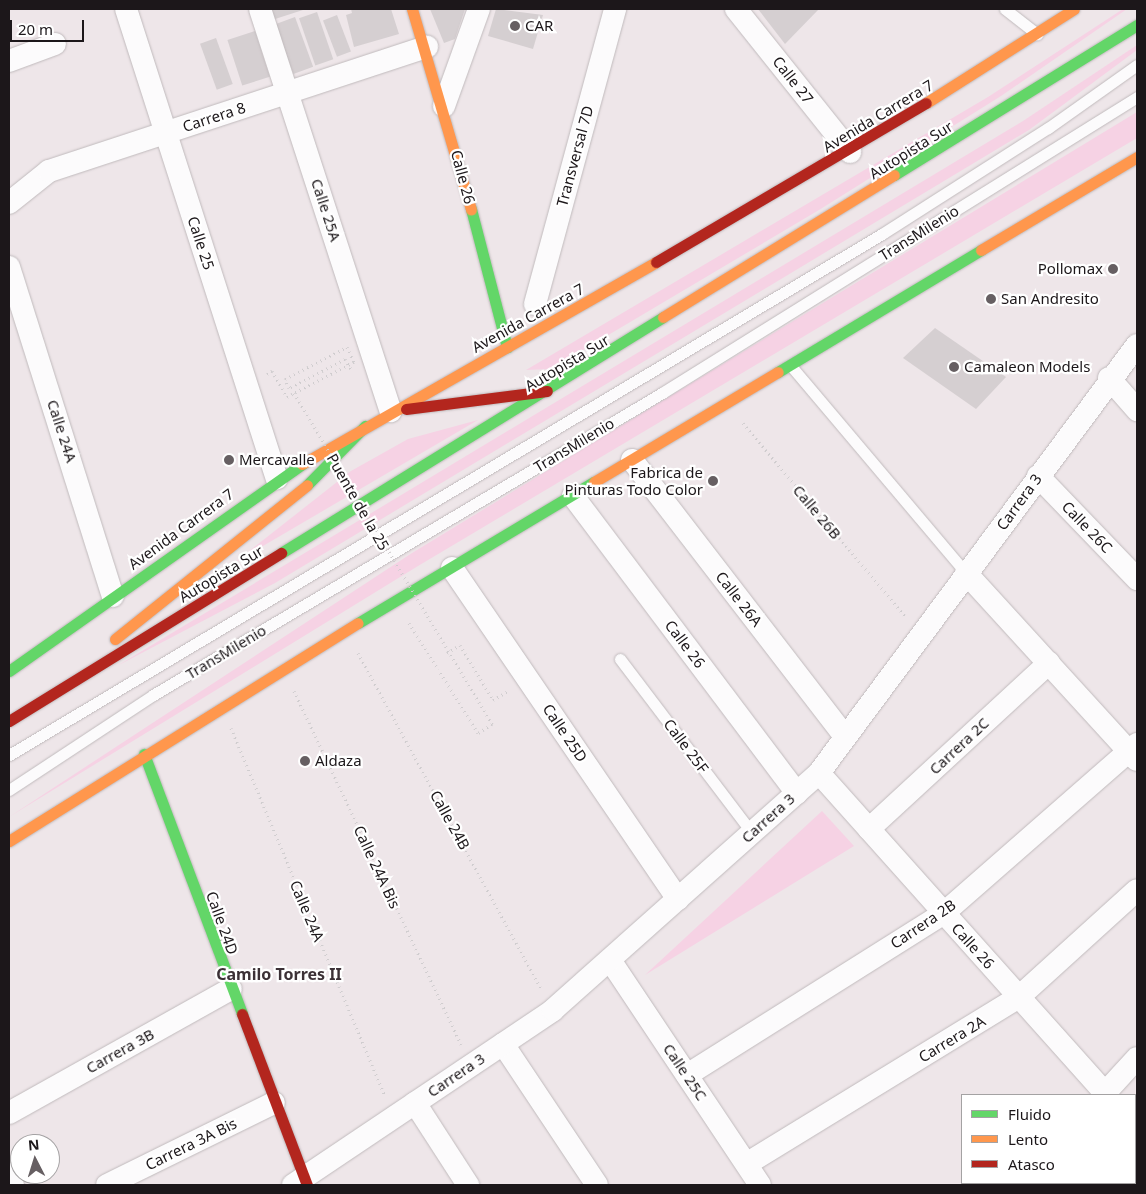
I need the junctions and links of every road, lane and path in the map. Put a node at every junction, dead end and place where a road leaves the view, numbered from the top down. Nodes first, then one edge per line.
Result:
1 (126, 9) edge
2 (260, 9) edge
3 (412, 9) edge
4 (479, 9) edge
5 (615, 9) edge
6 (736, 9) edge
7 (1005, 9) edge
8 (1074, 9) edge
9 (1137, 25) edge
10 (1037, 34) junction
11 (56, 44) dead end
12 (427, 46) junction
13 (9, 61) edge
14 (1137, 65) edge
15 (288, 93) junction
16 (1137, 97) edge
17 (444, 106) junction
18 (166, 133) junction
19 (850, 152) junction
20 (1137, 157) edge
21 (9, 203) edge
22 (9, 267) edge
23 (535, 304) dead end
24 (1135, 342) edge
25 (507, 347) junction
26 (345, 359) dead end
27 (790, 366) junction
28 (1109, 378) junction
29 (549, 391) junction
30 (726, 404) junction
31 (1137, 410) edge
32 (391, 411) junction
33 (364, 426) junction
34 (632, 460) junction
35 (1038, 476) junction
36 (277, 478) junction
37 (573, 496) junction
38 (452, 568) junction
39 (966, 573) junction
40 (1137, 579) edge
41 (113, 596) junction
42 (395, 602) junction
43 (908, 620) dead end
44 (346, 631) junction
45 (447, 653) junction
46 (620, 659) dead end
47 (1049, 662) junction
48 (283, 668) junction
49 (9, 671) edge
50 (493, 700) dead end
51 (221, 705) junction
52 (13, 719) edge
53 (845, 737) junction
54 (1135, 752) edge
55 (144, 754) junction
56 (9, 755) edge
57 (819, 773) junction
58 (9, 790) edge
59 (797, 793) junction
60 (869, 829) junction
61 (752, 833) junction
62 (9, 841) edge
63 (1137, 890) edge
64 (678, 899) junction
65 (944, 913) junction
66 (610, 960) junction
67 (231, 989) junction
68 (1020, 997) junction
69 (553, 1010) junction
70 (503, 1044) junction
71 (1137, 1058) edge
72 (471, 1065) junction
73 (687, 1075) junction
74 (1106, 1094) edge
75 (274, 1103) junction
76 (415, 1103) junction
77 (9, 1113) edge
78 (394, 1117) junction
79 (748, 1163) junction
80 (9, 1174) edge
81 (301, 1183) edge
82 (13, 1185) edge
83 (107, 1185) edge
84 (468, 1185) edge
85 (598, 1185) edge
86 (760, 1185) edge

1 - 18 street, Calle 25
2 - 15 street, Calle 25A
3 - 12 main road, Calle 26
4 - 17 street
5 - 23 street, Transversal 7D
6 - 19 street, Calle 27
7 - 10 lane
8 - 10 main road, Avenida Carrera 7
9 - 29 main road, Autopista Sur
10 - 19 main road, Avenida Carrera 7
11 - 13 street
12 - 15 street, Carrera 8
12 - 17 main road, Calle 26
14 - 56 lane, TransMilenio
15 - 18 street, Carrera 8
15 - 32 street, Calle 25A
16 - 58 lane, TransMilenio
17 - 25 main road, Calle 26
18 - 21 street, Carrera 8
18 - 36 street, Calle 25
19 - 25 main road, Avenida Carrera 7
20 - 27 main road
22 - 41 street, Calle 24A
24 - 28 street, Carrera 3
25 - 32 main road, Avenida Carrera 7
26 - 45 path, Puente de la 25, bridge
27 - 30 main road
27 - 39 lane
28 - 31 street
28 - 35 street, Carrera 3
29 - 32 main road
29 - 52 main road, Autopista Sur
30 - 34 main road
30 - 43 path, Calle 26B
32 - 33 main road, Avenida Carrera 7
33 - 36 main road, Avenida Carrera 7
33 - 52 main road
34 - 37 main road
34 - 53 street, Calle 26A
35 - 39 street, Carrera 3
35 - 40 street, Calle 26C
36 - 41 main road, Avenida Carrera 7
37 - 38 main road
37 - 59 street, Calle 26
38 - 42 main road
38 - 64 street, Calle 25D
39 - 47 street
39 - 53 street, Carrera 3
41 - 49 main road, Avenida Carrera 7
42 - 44 main road
42 - 45 path, Puente de la 25, bridge
44 - 48 main road
44 - 69 path, Calle 24B
45 - 50 path
46 - 61 lane, Calle 25F
47 - 54 street
47 - 60 street, Carrera 2C
48 - 51 main road
48 - 72 path, Calle 24A Bis
51 - 55 main road
51 - 78 path, Calle 24A
53 - 57 street, Carrera 3
54 - 65 street, Carrera 2B
55 - 62 main road
55 - 67 main road, Calle 24D
57 - 59 street, Carrera 3
57 - 60 street, Calle 26
59 - 61 street, Carrera 3
60 - 65 street, Calle 26
61 - 64 street, Carrera 3
63 - 68 street, Carrera 2A
64 - 66 street, Carrera 3
65 - 68 street, Calle 26
65 - 73 street, Carrera 2B
66 - 69 street, Carrera 3
66 - 73 street, Calle 25C
67 - 75 main road, Calle 24D
67 - 77 street, Carrera 3B
68 - 74 street, Calle 26
68 - 79 street, Carrera 2A
69 - 70 street, Carrera 3
70 - 72 street, Carrera 3
70 - 85 street
71 - 74 street
72 - 76 street, Carrera 3
73 - 79 street, Calle 25C
75 - 81 main road, Calle 24D
75 - 83 street, Carrera 3A Bis
76 - 78 street, Carrera 3
76 - 84 street
78 - 81 street, Carrera 3
79 - 86 street, Calle 25C
80 - 82 street

